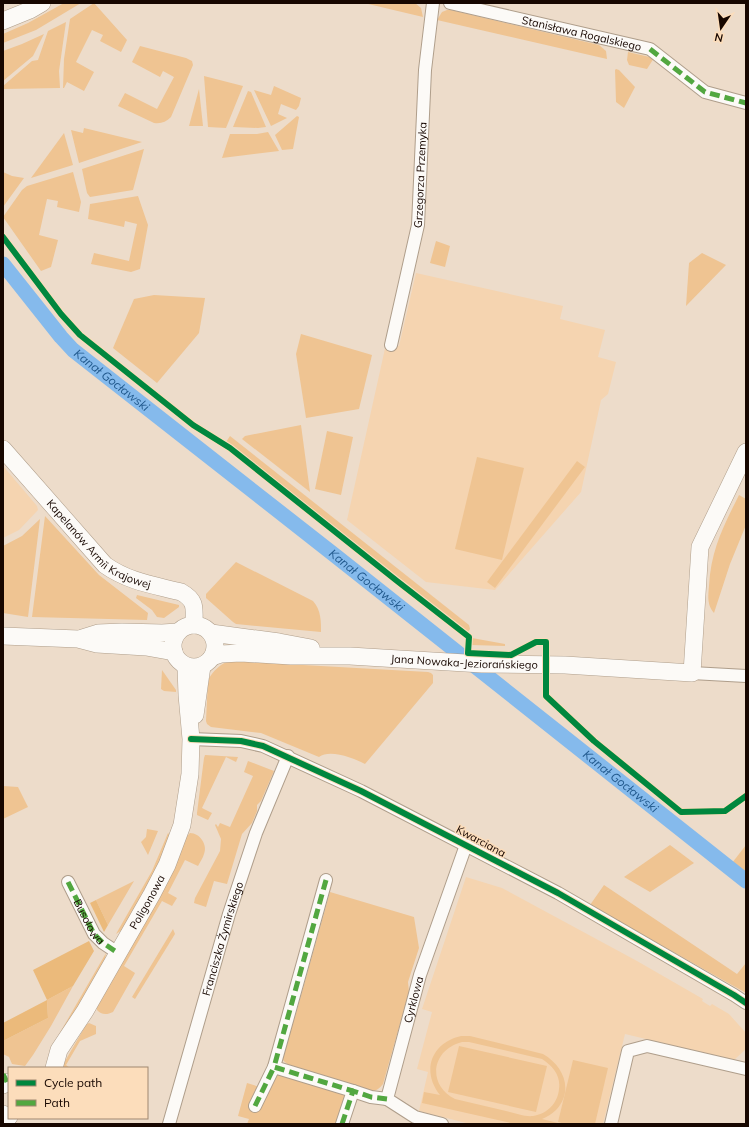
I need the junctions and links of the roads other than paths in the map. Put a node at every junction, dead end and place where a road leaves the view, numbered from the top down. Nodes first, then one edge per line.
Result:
1 (42, 3) edge
2 (433, 3) edge
3 (450, 3) edge
4 (3, 21) edge
5 (746, 103) edge
6 (391, 345) dead end
7 (3, 448) edge
8 (746, 452) edge
9 (194, 625) junction
10 (178, 632) junction
11 (211, 633) junction
12 (3, 636) edge
13 (78, 639) junction
14 (174, 652) junction
15 (350, 656) junction
16 (200, 663) junction
17 (692, 674) junction
18 (746, 676) edge
19 (191, 739) junction
20 (288, 756) junction
21 (466, 845) junction
22 (326, 880) dead end
23 (68, 882) dead end
24 (118, 953) junction
25 (746, 1003) edge
26 (60, 1050) junction
27 (42, 1067) edge
28 (54, 1067) edge
29 (274, 1067) junction
30 (746, 1069) edge
31 (353, 1091) junction
32 (387, 1099) junction
33 (255, 1106) dead end
34 (169, 1124) edge
35 (342, 1124) edge
36 (442, 1124) edge
37 (611, 1124) edge

1 - 4 street
2 - 6 street, Grzegorza Przemyka
3 - 5 street, Stanisława Rogalskiego
7 - 9 street, Kapelanów Armii Krajowej
8 - 17 street
9 - 10 street
9 - 11 street
10 - 13 street
10 - 14 street
11 - 15 street, Jana Nowaka-Jeziorańskiego
11 - 16 street
12 - 13 street
13 - 14 street
14 - 16 street
15 - 16 street, Jana Nowaka-Jeziorańskiego
15 - 17 street, Jana Nowaka-Jeziorańskiego
16 - 19 street, Poligonowa
17 - 18 street, Jana Nowaka-Jeziorańskiego
19 - 20 street, Kwarciana
19 - 24 street, Poligonowa
20 - 21 street, Kwarciana
20 - 34 street, Franciszka Żymirskiego
21 - 25 street, Kwarciana
21 - 32 street, Cyrklowa
22 - 29 street
23 - 24 street, Busolowa
24 - 26 street, Poligonowa
26 - 27 street, Poligonowa
26 - 28 street, Poligonowa
29 - 31 street
29 - 33 street
30 - 37 street
31 - 32 street
31 - 35 street
32 - 36 street

